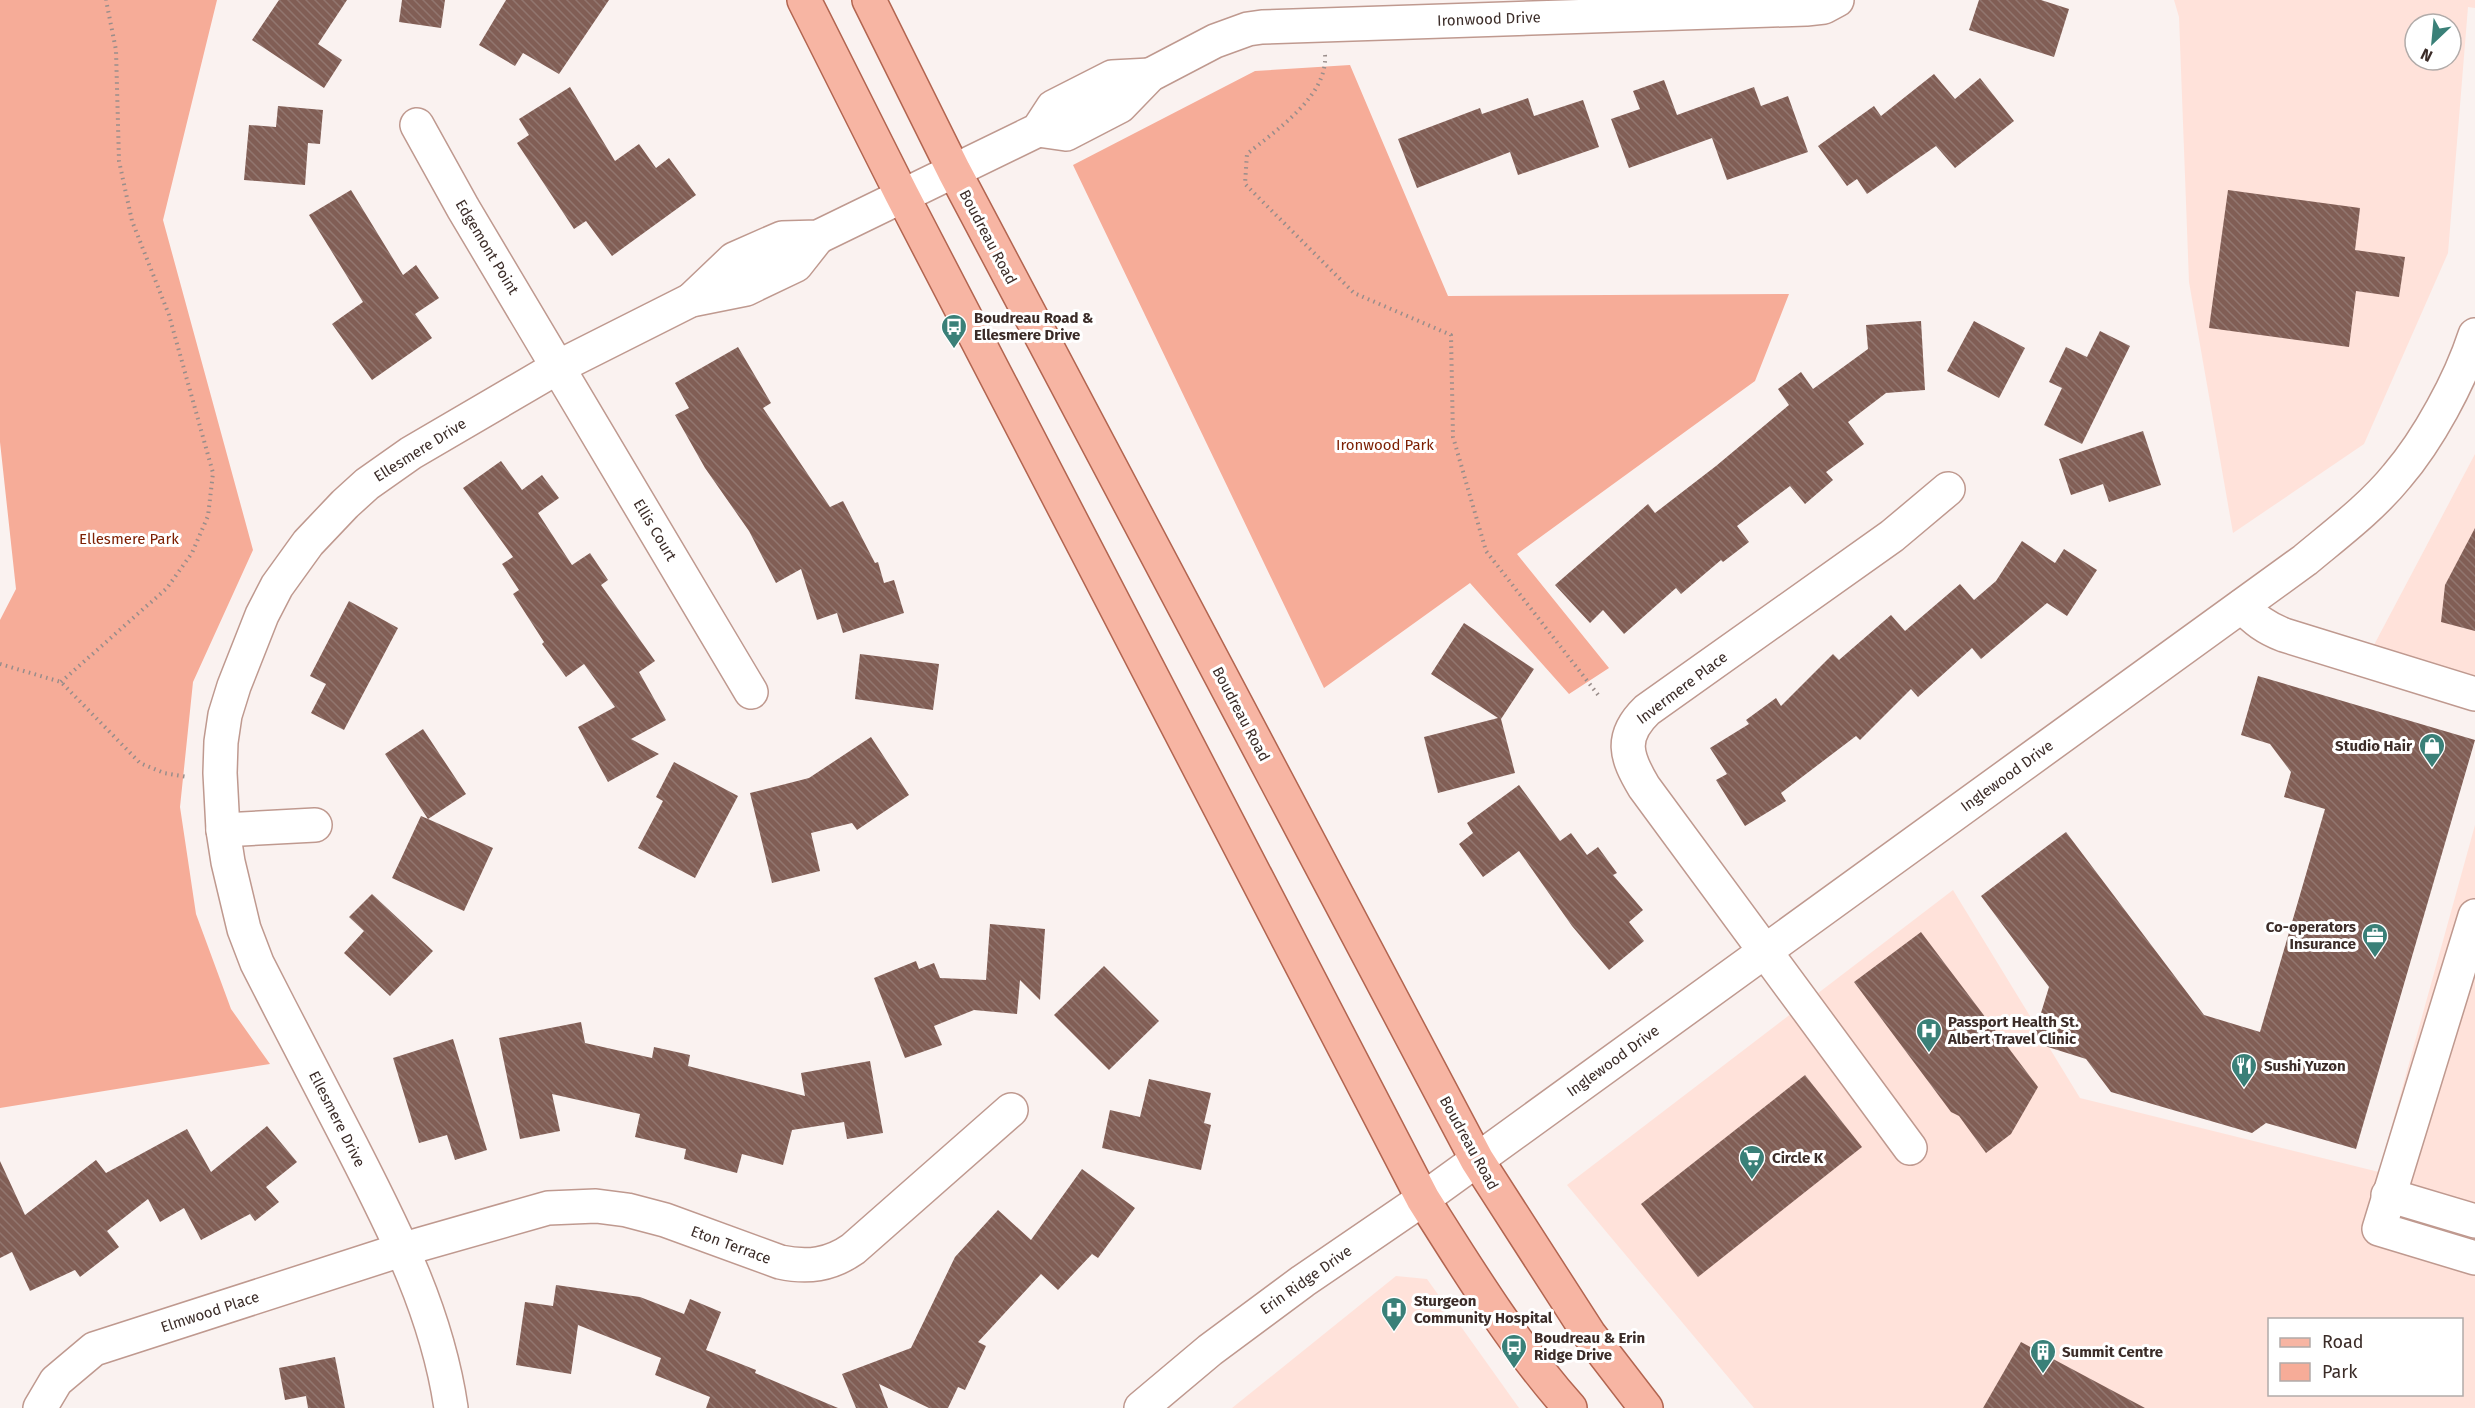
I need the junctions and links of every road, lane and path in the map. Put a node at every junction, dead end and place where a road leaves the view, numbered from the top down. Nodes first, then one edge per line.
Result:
1 (106, 0) edge
2 (804, 0) edge
3 (869, 0) edge
4 (1837, 0) edge
5 (1255, 13) edge
6 (1322, 24) junction
7 (417, 125) dead end
8 (954, 171) junction
9 (902, 195) junction
10 (2475, 335) edge
11 (558, 367) junction
12 (1948, 489) dead end
13 (2242, 606) junction
14 (0, 664) edge
15 (61, 682) junction
16 (751, 692) dead end
17 (2475, 694) edge
18 (1599, 696) dead end
19 (192, 777) dead end
20 (315, 825) dead end
21 (223, 830) junction
22 (2475, 916) edge
23 (1766, 951) junction
24 (1011, 1110) dead end
25 (1910, 1148) dead end
26 (1477, 1160) junction
27 (2388, 1195) junction
28 (1423, 1199) junction
29 (2475, 1221) edge
30 (404, 1249) junction
31 (2475, 1258) edge
32 (40, 1408) edge
33 (451, 1408) edge
34 (1141, 1408) edge
35 (1570, 1408) edge
36 (1646, 1408) edge

1 - 15 path
2 - 9 main road
3 - 8 main road, Boudreau Road
4 - 6 street, Ironwood Drive
5 - 6 street, Ironwood Drive
5 - 8 street, Ironwood Drive
6 - 18 path
7 - 11 street, Edgemont Point
8 - 9 street, Ironwood Drive
8 - 26 main road, Boudreau Road
9 - 11 street, Ellesmere Drive
9 - 28 main road
10 - 13 street, Inglewood Drive
11 - 16 street, Ellis Court
11 - 21 street, Ellesmere Drive
12 - 23 street, Invermere Place
13 - 17 street
13 - 23 street, Inglewood Drive
14 - 15 path
15 - 19 path
20 - 21 street
21 - 30 street, Ellesmere Drive
22 - 27 street
23 - 25 street
23 - 26 street, Inglewood Drive
24 - 30 street, Eton Terrace
26 - 28 street, Erin Ridge Drive
26 - 36 main road, Boudreau Road
27 - 29 street
27 - 31 street
28 - 34 street, Erin Ridge Drive
28 - 35 main road
30 - 32 street, Elmwood Place
30 - 33 street, Ellesmere Drive

